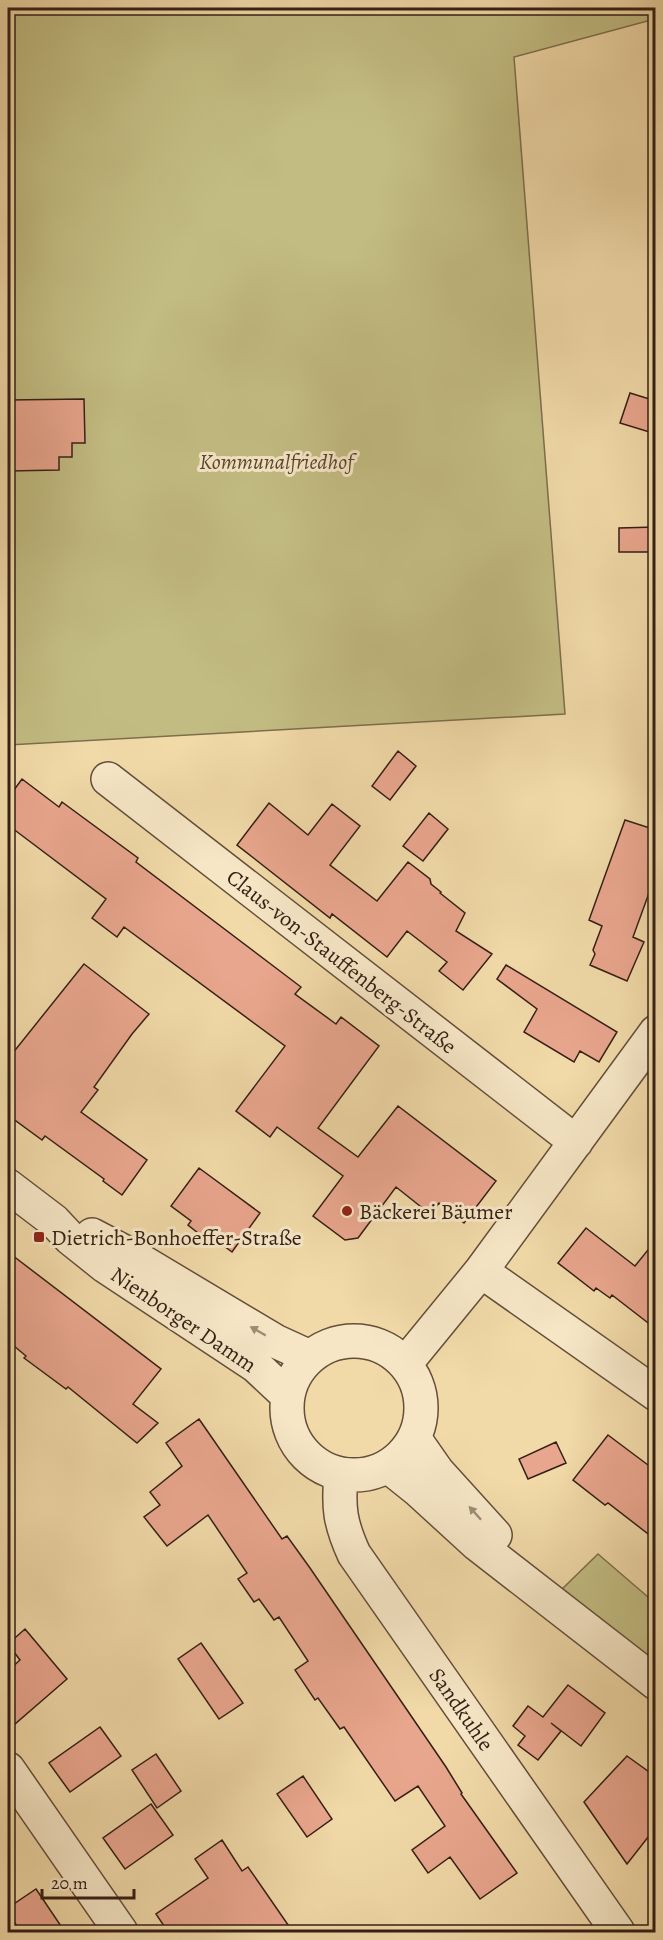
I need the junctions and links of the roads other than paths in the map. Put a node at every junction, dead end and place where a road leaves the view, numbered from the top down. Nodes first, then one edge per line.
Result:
1 (108, 779) dead end
2 (656, 1032) edge
3 (576, 1142) junction
4 (8, 1186) edge
5 (54, 1221) junction
6 (481, 1271) junction
7 (310, 1357) junction
8 (405, 1364) junction
9 (656, 1394) edge
10 (287, 1395) junction
11 (414, 1438) junction
12 (388, 1467) junction
13 (341, 1474) junction
14 (554, 1605) junction
15 (656, 1683) edge
16 (8, 1769) edge
17 (121, 1932) edge
18 (618, 1932) edge

1 - 3 street, Claus-von-Stauffenberg-Straße
2 - 3 street
3 - 6 street
4 - 5 street, Nienborger Damm
7 -> 5 street, Nienborger Damm
5 - 10 street, Nienborger Damm
6 - 8 street
6 - 9 street
7 - 8 street
7 - 10 street
8 - 11 street
10 - 13 street
11 - 12 street
14 -> 11 street
12 - 13 street
12 - 14 street
13 - 18 street, Sandkuhle
14 - 15 street
16 - 17 street

